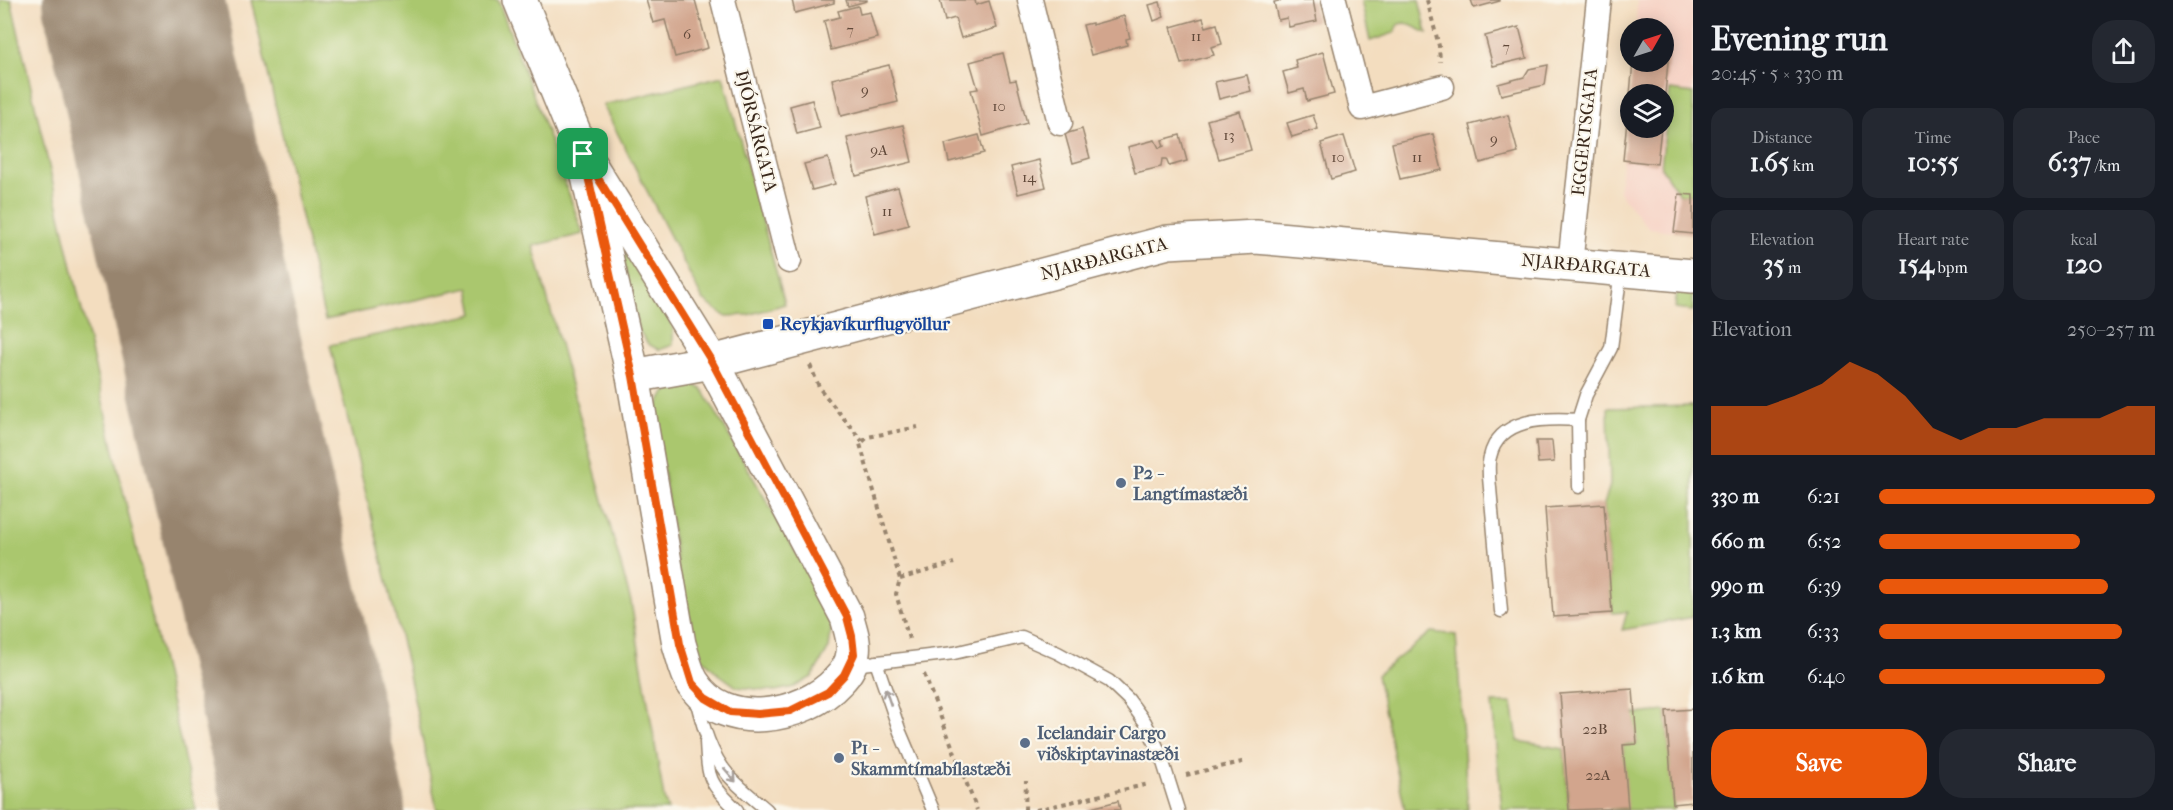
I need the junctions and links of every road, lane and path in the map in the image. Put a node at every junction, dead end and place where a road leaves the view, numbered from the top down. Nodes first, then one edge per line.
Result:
1 (520, 0) edge
2 (723, 0) edge
3 (1030, 0) edge
4 (1334, 0) edge
5 (1427, 0) edge
6 (1599, 0) edge
7 (1442, 87) joint
8 (1060, 123) dead end
9 (583, 154) junction
10 (789, 261) dead end
11 (1570, 264) junction
12 (1621, 269) junction
13 (1693, 276) edge
14 (809, 360) dead end
15 (712, 362) junction
16 (633, 376) junction
17 (1578, 420) junction
18 (918, 427) dead end
19 (862, 441) junction
20 (1579, 487) dead end
21 (954, 563) dead end
22 (900, 579) junction
23 (1501, 611) dead end
24 (917, 657) junction
25 (862, 664) junction
26 (692, 683) junction
27 (706, 737) junction
28 (1246, 761) dead end
29 (1167, 779) junction
30 (1026, 781) dead end
31 (737, 810) edge
32 (767, 810) edge
33 (933, 810) edge
34 (977, 810) edge
35 (1025, 810) edge
36 (1036, 810) edge
37 (1178, 810) edge

1 - 9 main road
2 - 10 street, ÞJÓRSÁRGATA
3 - 8 street
4 - 7 street
5 - 7 path
6 - 11 street, EGGERTSGATA
9 - 15 main road
9 - 16 main road
11 - 12 main road, NJARÐARGATA
11 - 15 main road, NJARÐARGATA
12 - 13 main road, NJARÐARGATA
12 - 17 lane
14 - 19 path
15 - 16 main road, NJARÐARGATA
15 - 25 main road
16 - 26 main road
17 - 20 lane
17 - 23 lane
18 - 19 path
19 - 22 path
21 - 22 path
22 - 24 path
24 - 25 lane
24 - 29 lane
24 - 34 path
25 - 26 main road
33 -> 25 lane
26 - 27 lane
27 - 31 lane
27 -> 32 lane
28 - 29 path
29 - 36 path
29 - 37 lane
30 - 35 path

